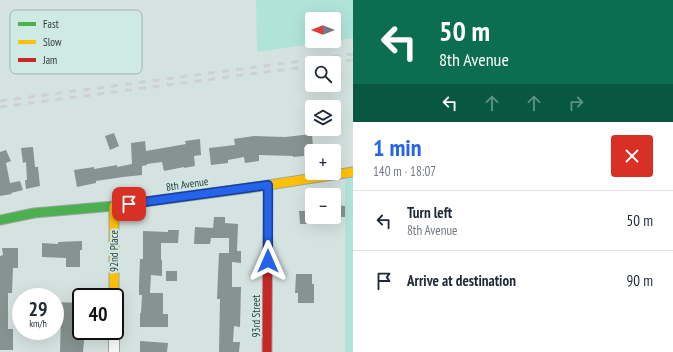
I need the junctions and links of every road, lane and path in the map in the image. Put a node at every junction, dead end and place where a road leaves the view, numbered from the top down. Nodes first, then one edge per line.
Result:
1 (353, 172) edge
2 (268, 185) junction
3 (114, 206) junction
4 (0, 220) edge
5 (114, 288) edge
6 (114, 340) edge
7 (114, 352) edge
8 (267, 352) edge

1 - 2 street, 8th Avenue
2 - 3 street, 8th Avenue
2 - 8 street, 93rd Street
3 - 4 street, 8th Avenue
3 - 5 street, 92nd Place
6 - 7 street

